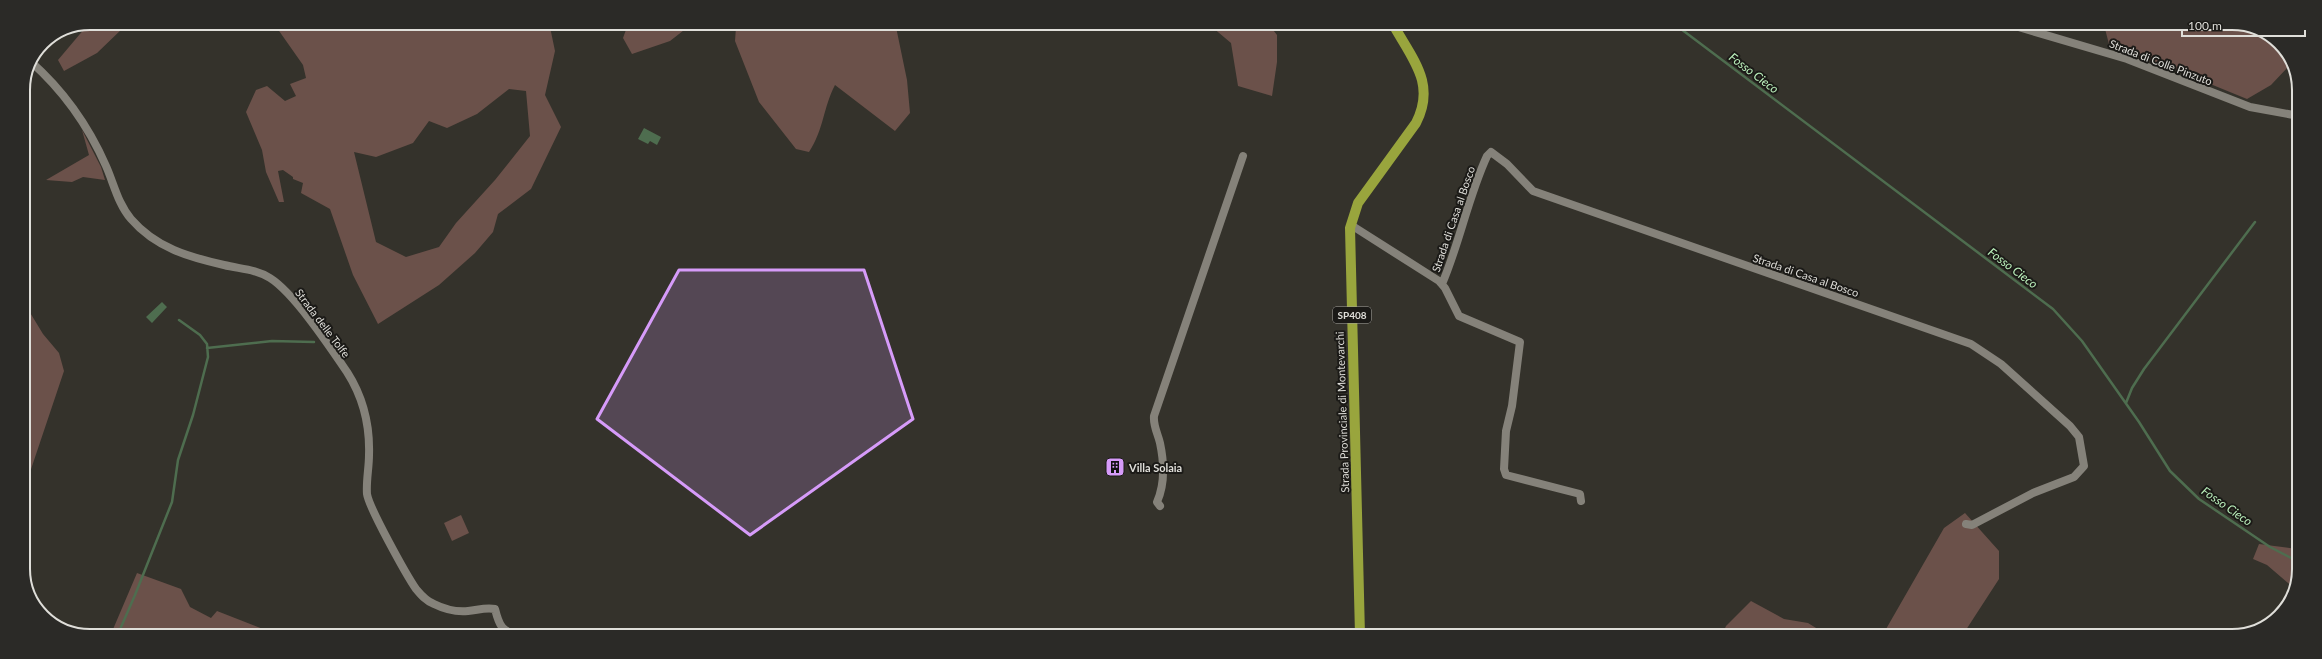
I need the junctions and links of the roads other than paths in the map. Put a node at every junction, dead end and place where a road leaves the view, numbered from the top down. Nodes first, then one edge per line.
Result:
1 (1396, 30) edge
2 (2029, 30) edge
3 (36, 66) edge
4 (2292, 115) edge
5 (1243, 156) dead end
6 (1351, 225) junction
7 (1442, 284) junction
8 (1581, 501) dead end
9 (1160, 506) dead end
10 (1966, 524) dead end
11 (503, 629) edge
12 (1360, 629) edge

1 - 6 main road, Strada Provinciale di Montevarchi / SP408
2 - 4 street, Strada di Colle Pinzuto
3 - 11 street, Strada delle Tolfe
5 - 9 street
6 - 7 street, Strada di Casa al Bosco
6 - 12 main road, Strada Provinciale di Montevarchi / SP408
7 - 8 street, Strada di Casa al Bosco
7 - 10 street, Strada di Casa al Bosco

